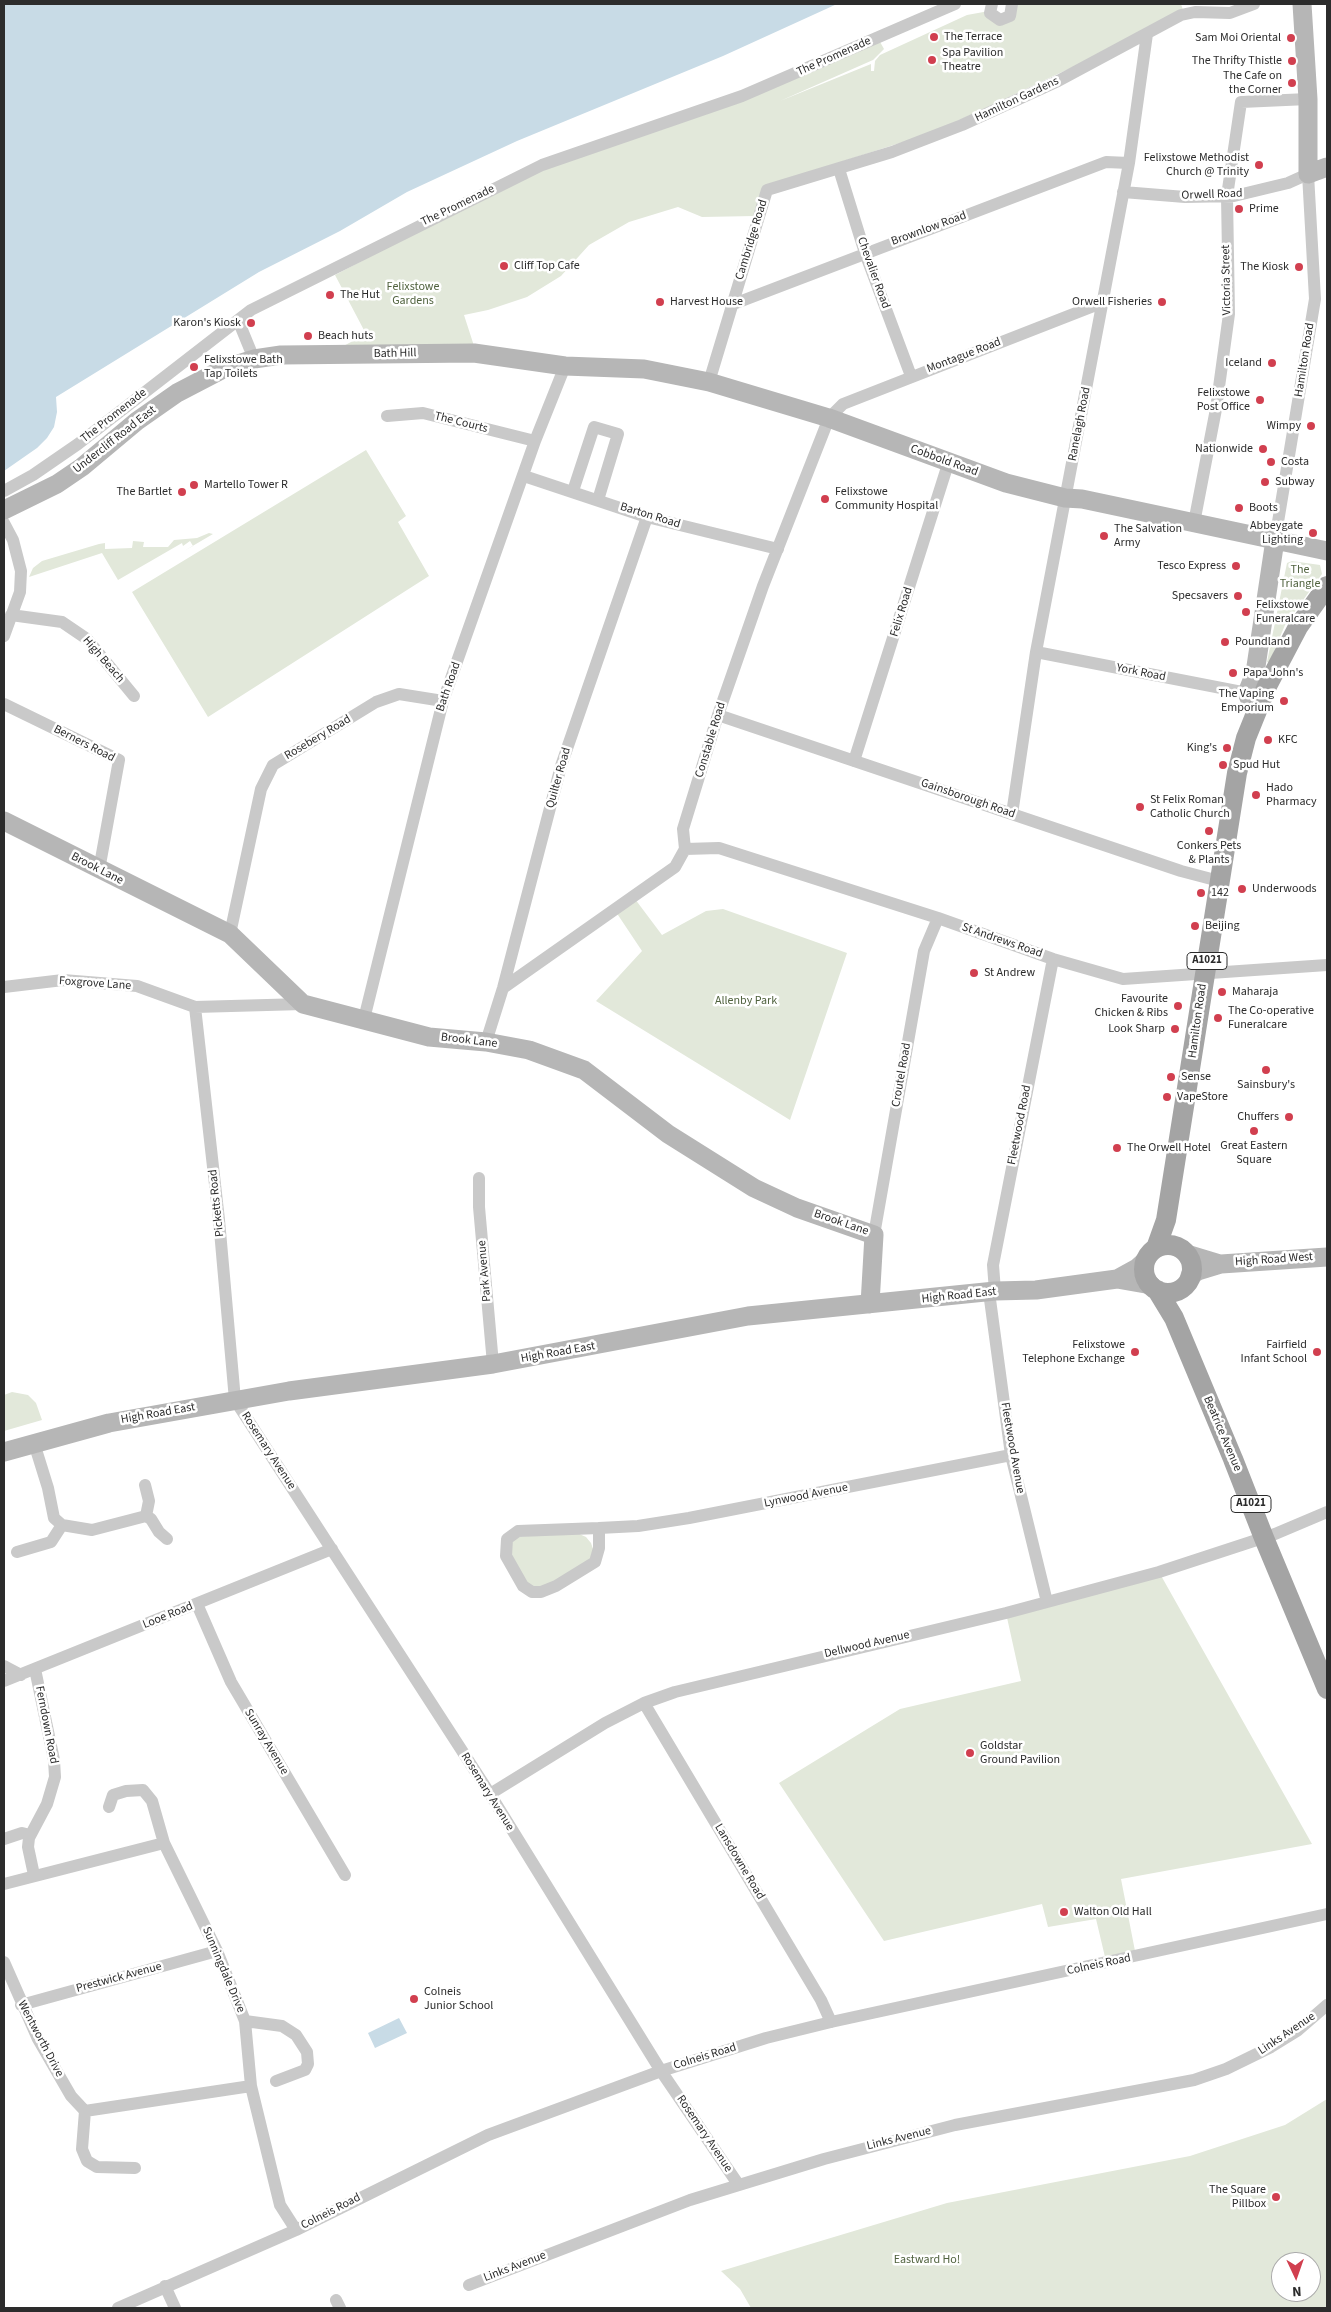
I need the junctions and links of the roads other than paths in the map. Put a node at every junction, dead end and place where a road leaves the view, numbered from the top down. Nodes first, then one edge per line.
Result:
1 (955, 4) edge
2 (992, 4) edge
3 (1012, 4) edge
4 (1254, 4) edge
5 (1302, 4) edge
6 (1147, 34) junction
7 (1308, 99) junction
8 (1129, 163) junction
9 (1327, 167) edge
10 (839, 168) junction
11 (1308, 174) junction
12 (772, 187) joint
13 (1123, 192) junction
14 (1227, 196) junction
15 (865, 253) junction
16 (1104, 302) junction
17 (731, 305) junction
18 (238, 320) junction
19 (254, 360) junction
20 (565, 366) junction
21 (225, 368) joint
22 (911, 376) junction
23 (709, 382) junction
24 (387, 416) dead end
25 (829, 418) junction
26 (534, 441) junction
27 (948, 464) junction
28 (524, 476) junction
29 (4, 491) edge
30 (573, 491) junction
31 (1065, 498) junction
32 (598, 500) junction
33 (4, 510) edge
34 (647, 517) junction
35 (4, 523) edge
36 (1194, 523) junction
37 (1275, 540) junction
38 (778, 549) junction
39 (1327, 551) edge
40 (1327, 586) edge
41 (11, 615) junction
42 (4, 636) edge
43 (1036, 652) junction
44 (134, 696) dead end
45 (1253, 699) junction
46 (443, 701) junction
47 (4, 704) edge
48 (718, 715) junction
49 (854, 761) junction
50 (1012, 814) junction
51 (4, 821) edge
52 (685, 849) junction
53 (100, 870) junction
54 (1219, 880) junction
55 (938, 918) junction
56 (230, 934) junction
57 (1053, 958) junction
58 (1327, 965) edge
59 (1205, 974) junction
60 (4, 987) edge
61 (504, 988) junction
62 (303, 1004) junction
63 (195, 1006) junction
64 (364, 1019) junction
65 (486, 1042) junction
66 (479, 1178) dead end
67 (1166, 1220) junction
68 (874, 1234) junction
69 (1183, 1251) junction
70 (1151, 1254) junction
71 (1327, 1257) edge
72 (1221, 1264) junction
73 (1117, 1279) junction
74 (1186, 1282) junction
75 (1154, 1287) junction
76 (992, 1292) junction
77 (870, 1304) junction
78 (1174, 1318) junction
79 (493, 1364) junction
80 (235, 1400) junction
81 (34, 1443) junction
82 (4, 1452) edge
83 (1011, 1455) junction
84 (145, 1484) dead end
85 (1327, 1512) edge
86 (146, 1516) junction
87 (62, 1525) junction
88 (599, 1528) junction
89 (1264, 1538) junction
90 (167, 1539) dead end
91 (332, 1549) junction
92 (17, 1552) dead end
93 (1047, 1602) junction
94 (197, 1604) junction
95 (4, 1666) edge
96 (35, 1669) junction
97 (20, 1675) junction
98 (4, 1682) edge
99 (1327, 1689) edge
100 (644, 1703) junction
101 (490, 1794) junction
102 (109, 1807) dead end
103 (30, 1835) junction
104 (4, 1839) edge
105 (164, 1843) junction
106 (34, 1875) junction
107 (345, 1875) dead end
108 (4, 1884) edge
109 (1327, 1914) edge
110 (217, 1951) junction
111 (4, 1962) edge
112 (22, 2005) junction
113 (1327, 2005) edge
114 (245, 2021) junction
115 (831, 2022) junction
116 (661, 2071) junction
117 (276, 2081) dead end
118 (251, 2086) junction
119 (85, 2111) junction
120 (135, 2168) dead end
121 (738, 2184) junction
122 (296, 2230) junction
123 (469, 2285) dead end
124 (166, 2286) junction
125 (118, 2308) edge
126 (175, 2308) edge

1 - 18 street, The Promenade
2 - 3 street
4 - 6 street, Hamilton Gardens
5 - 7 street, Hamilton Road
6 - 8 street, Ranelagh Road
6 - 10 street, Hamilton Gardens
7 - 11 street, Hamilton Road
7 - 14 street, Victoria Street
8 - 13 street, Ranelagh Road
8 - 15 street, Brownlow Road
9 - 11 street, Orwell Road
10 - 12 street, Hamilton Gardens
10 - 15 street, Chevalier Road
11 - 14 street, Orwell Road
11 - 37 street, Hamilton Road
12 - 17 street, Cambridge Road
13 - 14 street, Orwell Road
13 - 16 street, Ranelagh Road
14 - 36 street, Victoria Street
15 - 17 street, Brownlow Road
15 - 22 street, Chevalier Road
16 - 22 street, Montague Road
16 - 31 street, Ranelagh Road
17 - 23 street, Cambridge Road
18 - 19 street
18 - 29 street, The Promenade
19 - 20 street, Bath Hill
19 - 21 street, Bath Hill
20 - 23 street, Cobbold Road
20 - 26 street, Bath Road
21 - 33 street, Undercliff Road East
22 - 25 street, Montague Road
23 - 25 street, Cobbold Road
24 - 26 street, The Courts
25 - 27 street, Cobbold Road
25 - 38 street, Constable Road
26 - 28 street, Bath Road
27 - 31 street, Cobbold Road
27 - 49 street, Felix Road
28 - 30 street, Barton Road
28 - 46 street, Bath Road
30 - 32 street, Barton Road
30 - 32 street
31 - 36 street, Cobbold Road
31 - 43 street, Ranelagh Road
32 - 34 street, Barton Road
34 - 38 street, Barton Road
34 - 61 street, Quilter Road
35 - 41 street
36 - 37 street, Cobbold Road
37 - 39 street, Cobbold Road
37 - 45 street, Hamilton Road
38 - 48 street, Constable Road
40 - 45 main road, Hamilton Road / A1021
41 - 42 street
41 - 44 street, High Beach
43 - 45 street, York Road
43 - 50 street, Ranelagh Road
45 - 54 main road, Hamilton Road / A1021
46 - 56 street, Rosebery Road
46 - 64 street, Bath Road
47 - 53 street, Berners Road
48 - 49 street, Gainsborough Road
48 - 52 street, Constable Road
49 - 50 street, Gainsborough Road
50 - 54 street, Gainsborough Road
51 - 53 street, Brook Lane
52 - 55 street, St Andrews Road
52 - 61 street
53 - 56 street, Brook Lane
54 - 59 main road, Hamilton Road / A1021
55 - 57 street, St Andrews Road
55 - 68 street, Croutel Road
56 - 62 street, Brook Lane
57 - 59 street, St Andrews Road
57 - 76 street, Fleetwood Road
58 - 59 street, St Andrews Road
59 - 67 main road, Hamilton Road / A1021
60 - 63 street, Foxgrove Lane
61 - 65 street, Quilter Road
62 - 63 street, Foxgrove Lane
62 - 64 street, Brook Lane
63 - 80 street, Picketts Road
64 - 65 street, Brook Lane
65 - 68 street, Brook Lane
66 - 79 street, Park Avenue
67 - 69 main road
67 - 70 main road, Hamilton Road / A1021
68 - 77 street, Brook Lane
69 - 70 main road
69 - 72 street, High Road West
69 - 74 main road
70 - 73 street, High Road East
70 - 75 main road, A1021
71 - 72 street, High Road West
72 - 74 street, High Road West
73 - 75 street, High Road East
73 - 76 street, High Road East
74 - 75 main road
74 - 78 main road
75 - 78 main road, Beatrice Avenue / A1021
76 - 77 street, High Road East
76 - 83 street, Fleetwood Avenue
77 - 79 street, High Road East
78 - 89 main road, Beatrice Avenue / A1021
79 - 80 street, High Road East
80 - 81 street, High Road East
80 - 91 street, Rosemary Avenue
81 - 82 street, High Road East
81 - 87 street
83 - 88 street, Lynwood Avenue
83 - 93 street, Fleetwood Avenue
84 - 86 street
85 - 89 street, Dellwood Avenue
86 - 87 street
86 - 90 street
87 - 92 street
88 - 88 street, Lynwood Avenue
89 - 93 street, Dellwood Avenue
89 - 99 main road, Beatrice Avenue / A1021
91 - 94 street, Looe Road
91 - 101 street, Rosemary Avenue
93 - 100 street, Dellwood Avenue
94 - 96 street, Looe Road
94 - 107 street, Sunray Avenue
95 - 97 street
96 - 97 street, Looe Road
96 - 103 street, Ferndown Road
97 - 98 street, Looe Road
100 - 101 street, Dellwood Avenue
100 - 115 street, Lansdowne Road
101 - 116 street, Rosemary Avenue
102 - 105 street, Sunningdale Drive
103 - 104 street
103 - 106 street, Ferndown Road
105 - 106 street
105 - 110 street, Sunningdale Drive
106 - 108 street
109 - 115 street, Colneis Road
110 - 112 street, Prestwick Avenue
110 - 114 street, Sunningdale Drive
111 - 112 street, Wentworth Drive
112 - 119 street, Wentworth Drive
113 - 121 street, Links Avenue
114 - 117 street
114 - 118 street, Sunningdale Drive
115 - 116 street, Colneis Road
116 - 121 street, Rosemary Avenue
116 - 122 street, Colneis Road
118 - 119 street
118 - 122 street, Sunningdale Drive
119 - 120 street
121 - 123 street, Links Avenue
122 - 124 street, Colneis Road
124 - 125 street, Colneis Road
124 - 126 street

